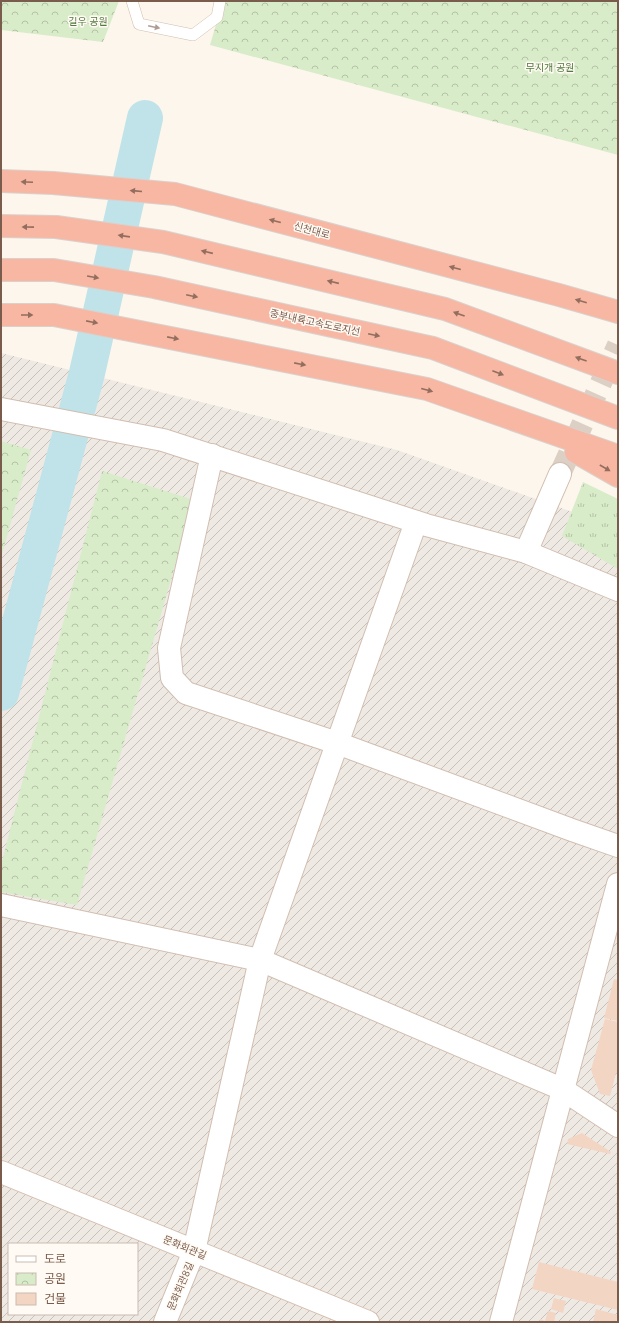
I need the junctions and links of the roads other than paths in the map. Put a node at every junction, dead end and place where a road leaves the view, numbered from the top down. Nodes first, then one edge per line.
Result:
1 (132, 1) edge
2 (220, 1) edge
3 (1, 180) edge
4 (1, 226) edge
5 (1, 270) edge
6 (618, 312) edge
7 (1, 315) edge
8 (618, 372) edge
9 (2, 409) edge
10 (618, 418) edge
11 (522, 422) junction
12 (212, 455) junction
13 (618, 456) edge
14 (560, 474) tunnel mouth
15 (618, 476) edge
16 (416, 522) junction
17 (526, 552) junction
18 (618, 590) edge
19 (337, 743) junction
20 (618, 846) edge
21 (618, 884) edge
22 (1, 904) edge
23 (260, 960) junction
24 (562, 1089) junction
25 (618, 1126) edge
26 (1, 1172) edge
27 (194, 1251) junction
28 (165, 1322) edge
29 (368, 1322) edge
30 (501, 1322) edge

1 -> 2 lane
6 -> 3 highway, 신천대로
8 -> 4 highway
5 -> 10 highway, 중부내륙고속도로지선
7 -> 11 highway
9 - 12 street
11 - 13 highway
11 -> 15 highway
12 - 16 street
12 - 19 street
14 - 17 street
16 - 17 street
16 - 19 street, 문화회관8길
17 - 18 street
19 - 20 street
19 - 23 street, 문화회관8길
21 - 24 street
22 - 23 street
23 - 24 street
23 - 27 street, 문화회관8길
24 - 25 street
24 - 30 street
26 - 27 street, 문화회관길
27 - 28 street, 문화회관8길
27 - 29 street, 문화회관길

